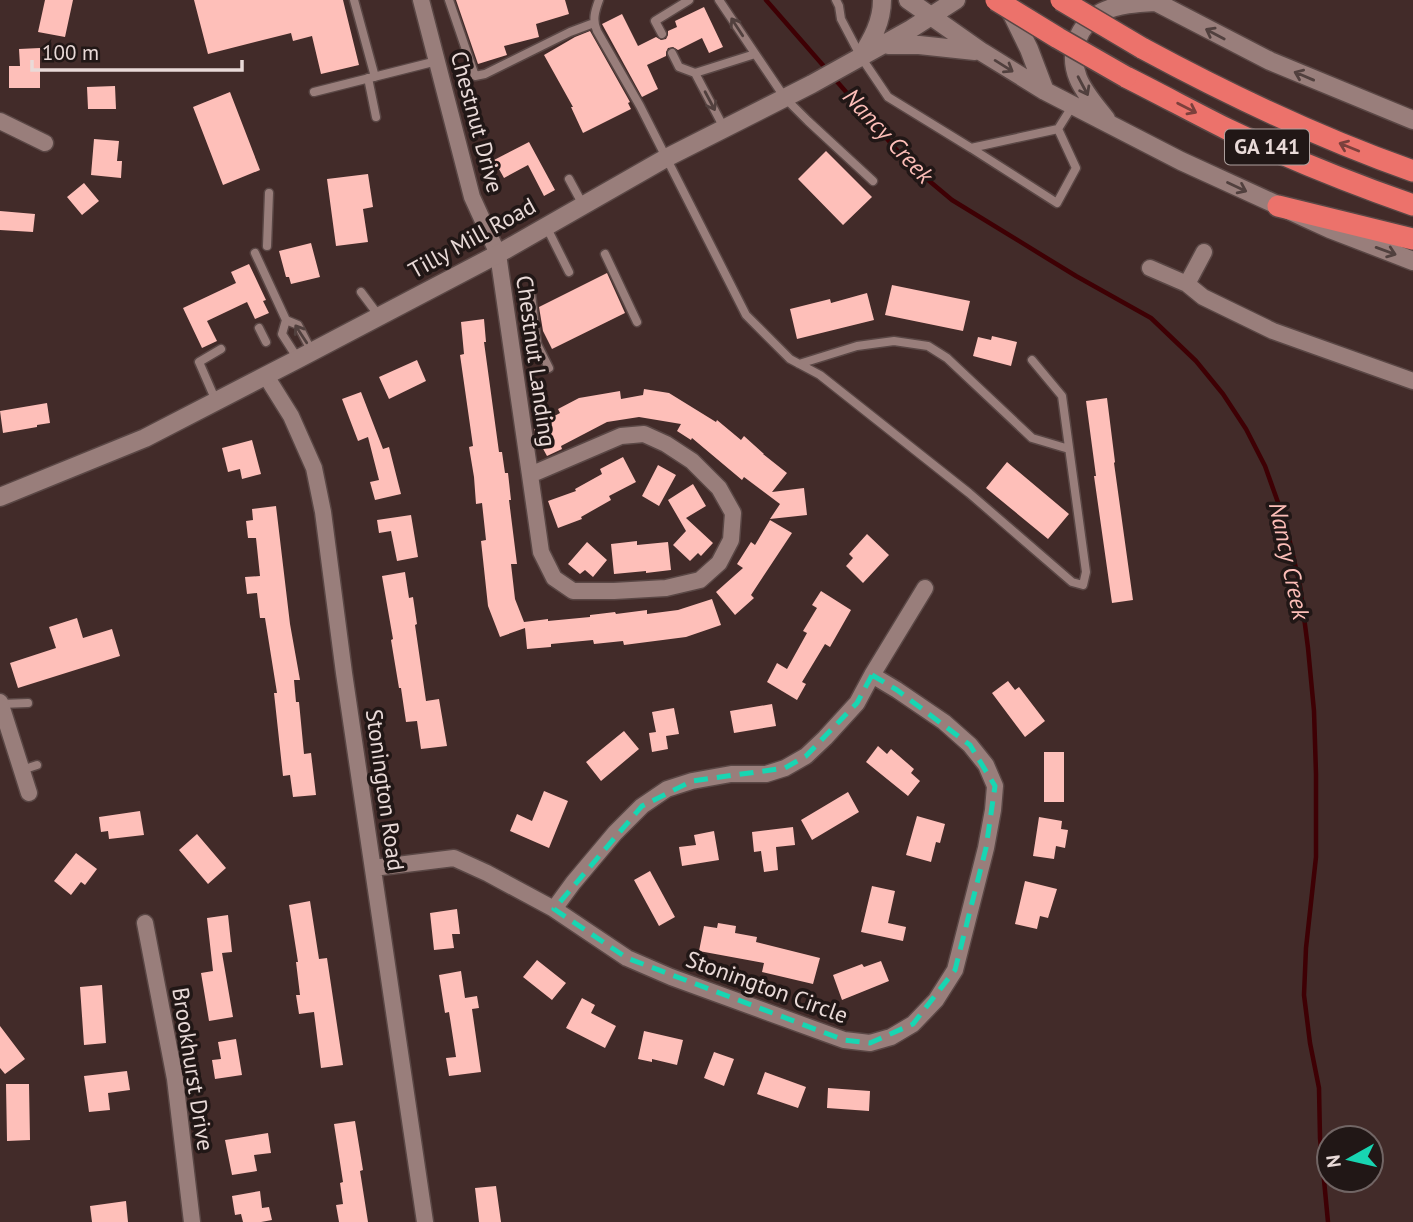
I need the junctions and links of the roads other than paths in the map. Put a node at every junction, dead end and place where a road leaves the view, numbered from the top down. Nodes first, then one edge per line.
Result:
1 (354, 0) edge
2 (421, 0) edge
3 (449, 0) edge
4 (599, 0) edge
5 (689, 0) edge
6 (719, 0) edge
7 (836, 0) edge
8 (882, 0) edge
9 (908, 0) edge
10 (956, 0) edge
11 (996, 0) edge
12 (1005, 0) edge
13 (1061, 0) edge
14 (1157, 2) edge
15 (930, 17) junction
16 (594, 23) junction
17 (662, 34) dead end
18 (881, 46) junction
19 (982, 52) junction
20 (672, 53) dead end
21 (754, 54) junction
22 (854, 60) junction
23 (437, 61) junction
24 (695, 73) junction
25 (372, 78) junction
26 (1045, 91) junction
27 (314, 92) dead end
28 (785, 98) junction
29 (1073, 105) junction
30 (376, 117) dead end
31 (1413, 120) edge
32 (0, 121) edge
33 (1110, 124) junction
34 (724, 128) junction
35 (1058, 130) junction
36 (45, 143) dead end
37 (971, 148) junction
38 (666, 158) junction
39 (1413, 171) edge
40 (569, 179) dead end
41 (873, 181) dead end
42 (269, 193) dead end
43 (583, 205) junction
44 (1413, 205) edge
45 (1278, 206) junction
46 (546, 226) junction
47 (1413, 239) edge
48 (267, 246) dead end
49 (1204, 252) dead end
50 (255, 253) dead end
51 (498, 254) junction
52 (605, 254) dead end
53 (1413, 261) edge
54 (1150, 268) dead end
55 (569, 272) dead end
56 (1187, 284) junction
57 (361, 292) dead end
58 (531, 295) dead end
59 (379, 316) junction
60 (286, 320) junction
61 (638, 321) dead end
62 (258, 328) dead end
63 (266, 342) dead end
64 (221, 349) dead end
65 (305, 356) junction
66 (1032, 360) dead end
67 (799, 364) junction
68 (549, 368) dead end
69 (266, 376) junction
70 (1413, 381) edge
71 (216, 401) junction
72 (1069, 449) junction
73 (530, 475) junction
74 (0, 497) edge
75 (925, 588) dead end
76 (872, 676) junction
77 (0, 703) edge
78 (28, 703) dead end
79 (30, 793) dead end
80 (373, 867) junction
81 (554, 909) junction
82 (145, 923) dead end
83 (192, 1222) edge
84 (425, 1222) edge

1 - 25 lane
2 - 23 street, Chestnut Drive
3 - 16 lane
4 - 16 lane
5 - 17 lane
21 -> 6 lane
7 - 22 lane
8 - 22 main road
9 - 15 main road
10 - 15 main road, Tilly Mill Road
11 -> 44 highway, GA 141, bridge
12 - 26 main road
39 -> 13 highway, GA 141, bridge
31 -> 14 main road
14 -> 33 main road
15 - 18 main road, Tilly Mill Road
15 - 19 main road
16 - 38 lane
18 - 19 main road
18 - 22 main road, Tilly Mill Road
19 -> 26 main road
20 - 24 lane
21 - 24 lane
21 - 28 lane
22 - 28 main road, Tilly Mill Road
22 - 37 lane
23 - 25 lane
23 - 51 street, Chestnut Drive
24 -> 34 lane
25 - 27 lane
25 - 30 lane
26 - 29 main road
28 - 34 main road, Tilly Mill Road
28 - 41 lane
29 - 33 main road
29 - 35 lane
32 - 36 street
33 -> 45 main road
34 - 38 main road, Tilly Mill Road
35 - 37 lane
35 - 37 lane
38 - 43 main road, Tilly Mill Road
38 - 67 lane
40 - 43 lane
42 - 48 lane
43 - 46 main road, Tilly Mill Road
45 - 47 highway
45 -> 53 main road
46 - 51 main road, Tilly Mill Road
46 - 55 lane
49 - 56 street
50 - 60 lane
51 - 59 main road, Tilly Mill Road
51 - 73 street, Chestnut Landing
52 - 61 lane
54 - 56 street
56 - 70 street
57 - 59 lane
58 - 68 lane
59 - 65 main road, Tilly Mill Road
65 -> 60 lane
60 - 65 lane
62 - 63 lane
64 - 71 lane
65 - 69 main road, Tilly Mill Road
66 - 72 lane
67 - 72 lane
67 - 72 lane
69 - 71 main road, Tilly Mill Road
69 - 80 street, Stonington Road
71 - 74 main road, Tilly Mill Road
73 - 73 street, Chestnut Landing
75 - 76 street
76 - 81 street
76 - 81 street, Stonington Circle
77 - 78 lane
77 - 79 street
80 - 81 street, Stonington Circle
80 - 84 street, Stonington Road
82 - 83 street, Brookhurst Drive

